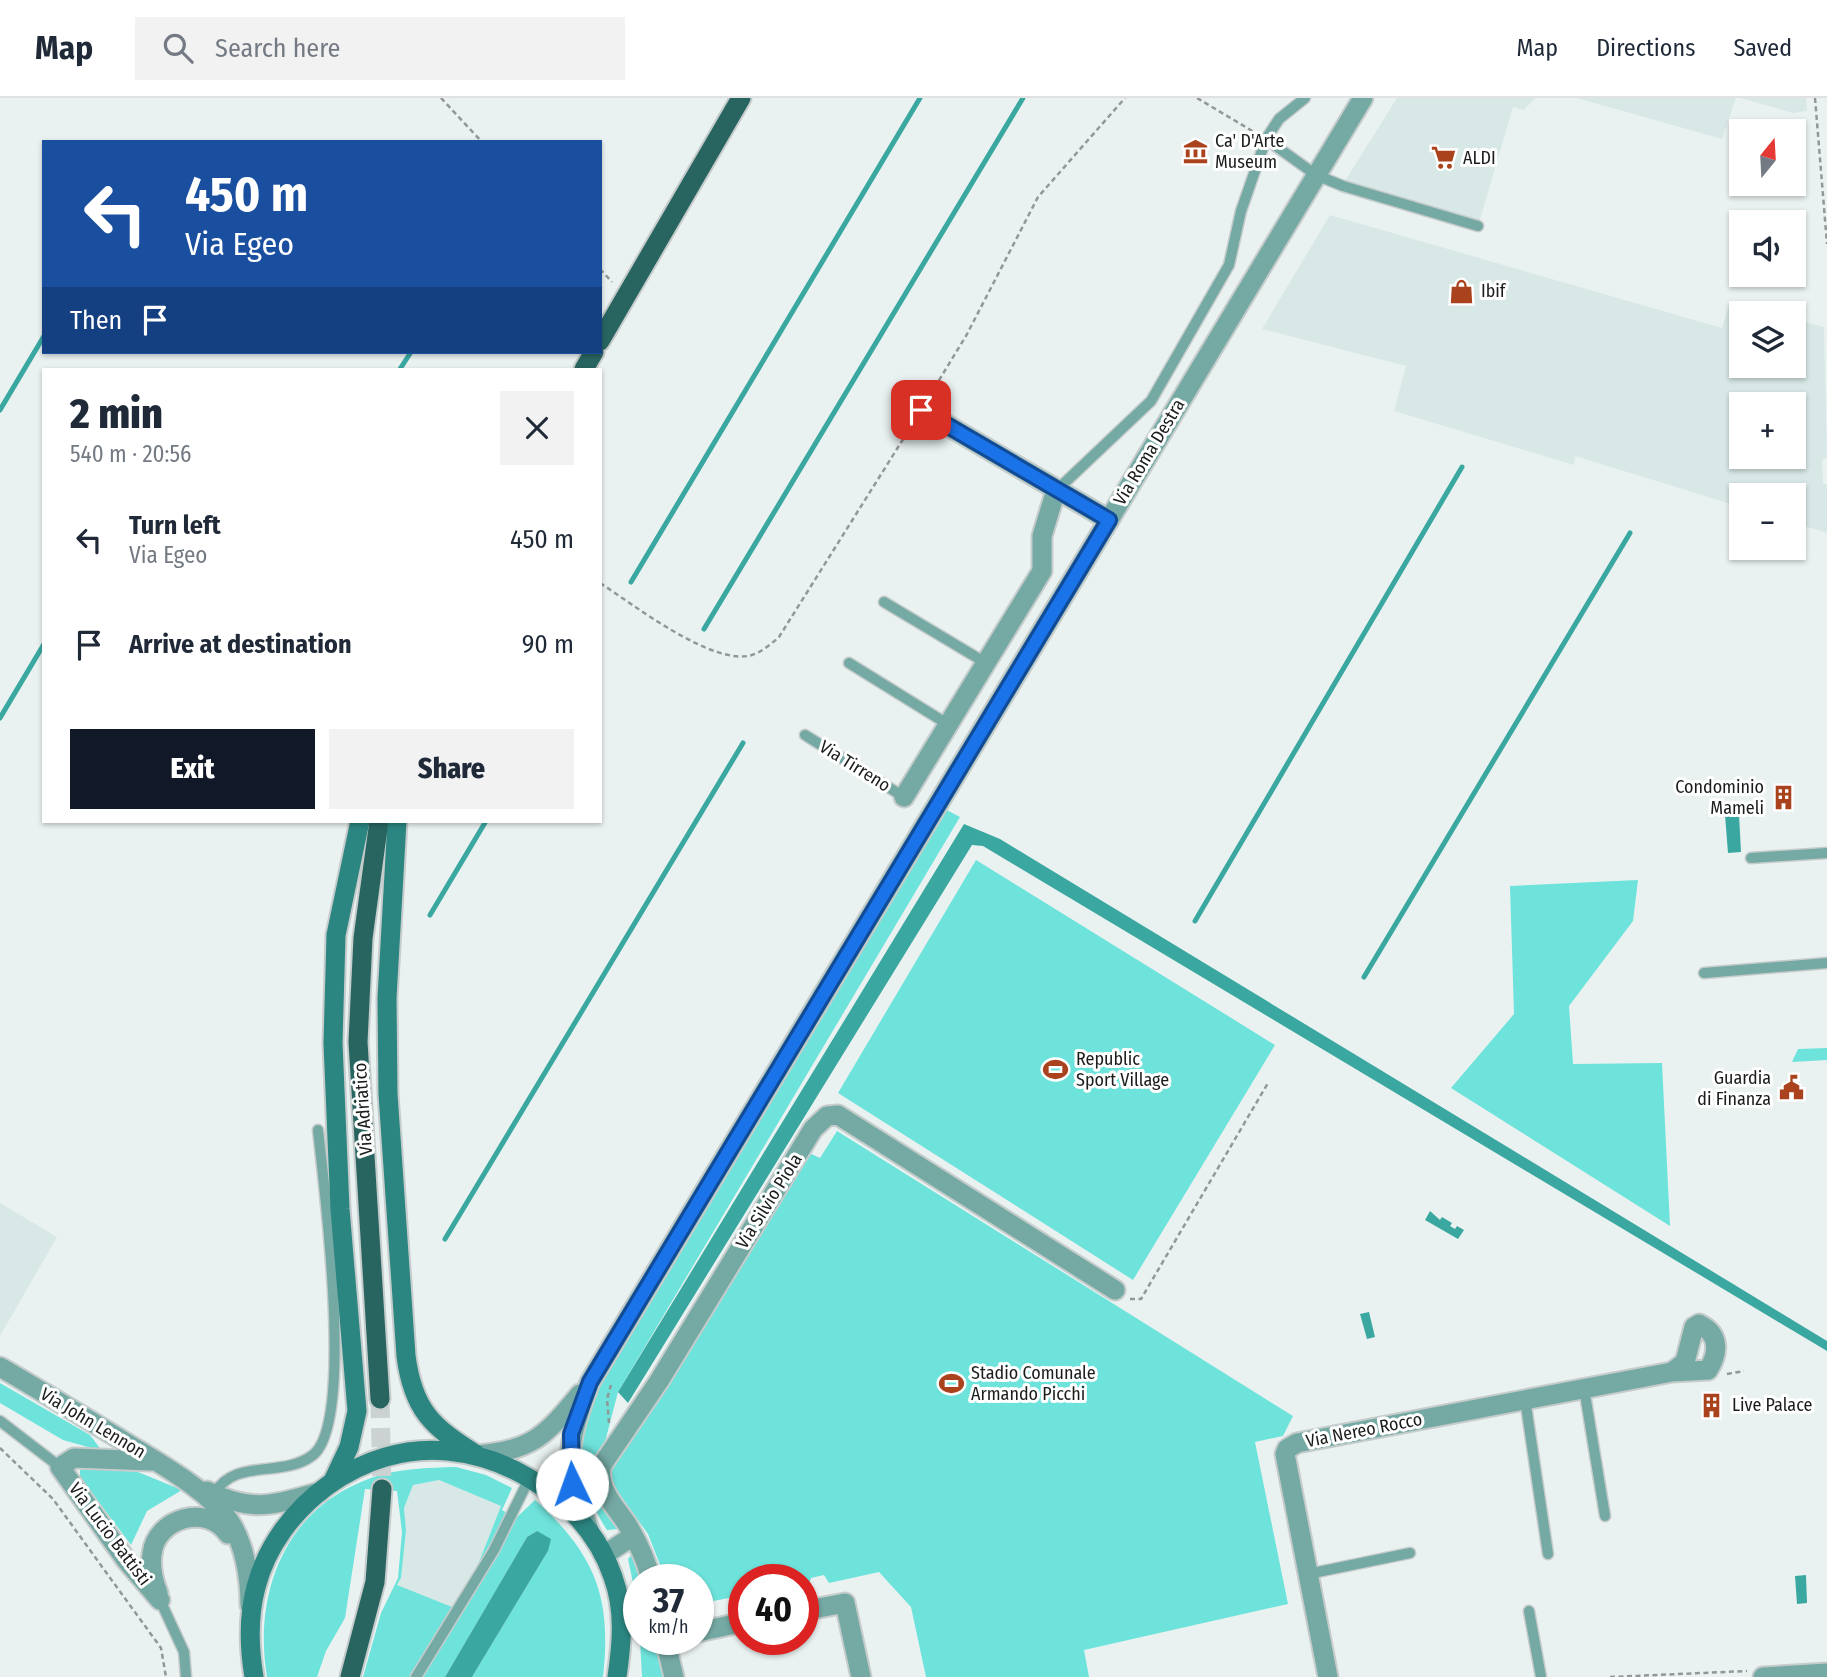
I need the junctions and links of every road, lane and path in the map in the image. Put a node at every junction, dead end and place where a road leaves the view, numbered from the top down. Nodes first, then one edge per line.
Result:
1 (441, 98) edge
2 (741, 98) edge
3 (1125, 98) edge
4 (1197, 98) edge
5 (1305, 98) edge
6 (1363, 98) edge
7 (1815, 98) edge
8 (1266, 139) junction
9 (480, 140) edge
10 (1316, 175) junction
11 (1478, 226) dead end
12 (1827, 244) edge
13 (602, 338) edge
14 (921, 410) junction
15 (1056, 490) junction
16 (1109, 520) junction
17 (602, 584) edge
18 (884, 602) dead end
19 (849, 663) dead end
20 (986, 663) junction
21 (949, 725) junction
22 (805, 735) dead end
23 (904, 797) joint
24 (360, 823) edge
25 (379, 823) edge
26 (397, 823) edge
27 (1827, 853) edge
28 (1751, 858) dead end
29 (1827, 963) edge
30 (1704, 973) dead end
31 (1268, 1083) dead end
32 (318, 1130) dead end
33 (1115, 1290) joint
34 (0, 1367) edge
35 (1744, 1371) dead end
36 (1672, 1372) dead end
37 (1717, 1376) dead end
38 (614, 1377) dead end
39 (590, 1382) junction
40 (1584, 1388) junction
41 (1525, 1398) junction
42 (380, 1399) tunnel mouth
43 (0, 1421) edge
44 (614, 1444) junction
45 (0, 1448) edge
46 (477, 1455) junction
47 (156, 1461) junction
48 (60, 1467) junction
49 (529, 1479) junction
50 (186, 1481) junction
51 (327, 1487) junction
52 (382, 1489) tunnel mouth
53 (214, 1494) junction
54 (1605, 1516) dead end
55 (592, 1536) junction
56 (632, 1536) junction
57 (1410, 1553) dead end
58 (1548, 1554) dead end
59 (604, 1555) junction
60 (242, 1557) junction
61 (644, 1564) edge
62 (1308, 1574) junction
63 (160, 1600) junction
64 (819, 1608) edge
65 (1529, 1611) dead end
66 (250, 1616) junction
67 (622, 1646) junction
68 (669, 1655) edge
69 (1827, 1673) edge
70 (1755, 1674) edge
71 (166, 1677) edge
72 (186, 1677) edge
73 (254, 1677) edge
74 (350, 1677) edge
75 (416, 1677) edge
76 (617, 1677) edge
77 (625, 1677) edge
78 (674, 1677) edge
79 (861, 1677) edge
80 (1328, 1677) edge
81 (1541, 1677) edge
82 (1610, 1677) edge

1 - 9 path
2 - 13 main road
3 - 14 path
4 - 8 path
5 - 8 lane
6 - 10 street, Via Roma Destra
7 - 12 path
8 - 10 lane
8 - 15 lane
10 - 11 lane
10 - 16 street, Via Roma Destra
14 - 15 street
14 - 17 path
15 - 16 street
15 - 20 street, Via Tirreno
16 - 39 street, Via Roma Destra
18 - 20 lane
19 - 21 lane
20 - 21 street, Via Tirreno
21 - 23 street, Via Tirreno
22 - 23 lane, Via Tirreno
24 - 51 main road
25 - 42 main road, Via Adriatico
26 - 46 main road
27 - 28 lane
29 - 30 lane
31 - 33 path
32 - 53 lane
33 - 44 street, Via Silvio Piola
34 - 47 street, Via John Lennon
35 - 37 path
36 - 40 street, Via Nereo Rocco
38 - 44 path
39 - 46 street, Via Roma Destra
39 - 55 street, Via Roma Destra
40 - 41 street, Via Nereo Rocco
40 - 54 lane
41 - 58 lane
41 - 62 street, Via Nereo Rocco
43 - 48 lane, Via Lucio Battisti
44 - 56 street, Via Silvio Piola
45 - 71 path
46 - 49 main road
46 - 51 main road
47 - 48 street, Via Lucio Battisti
47 - 50 street, Via John Lennon
48 - 63 street, Via Lucio Battisti
49 - 55 main road
49 - 75 lane
50 - 53 street, Via John Lennon
50 - 60 street, Via John Lennon
51 - 53 street, Via John Lennon
51 - 66 main road
52 - 74 main road
55 - 59 main road
56 - 59 street
56 - 61 street, Via Silvio Piola
57 - 62 lane
59 - 67 main road
60 - 63 street, Via Lucio Battisti
60 - 66 street, Via John Lennon
62 - 80 street, Via Nereo Rocco
63 - 72 lane, Via Lucio Battisti
64 - 79 street
65 - 81 lane
66 - 73 main road
67 - 76 main road
67 - 77 main road
68 - 78 street
69 - 70 street
70 - 82 path

